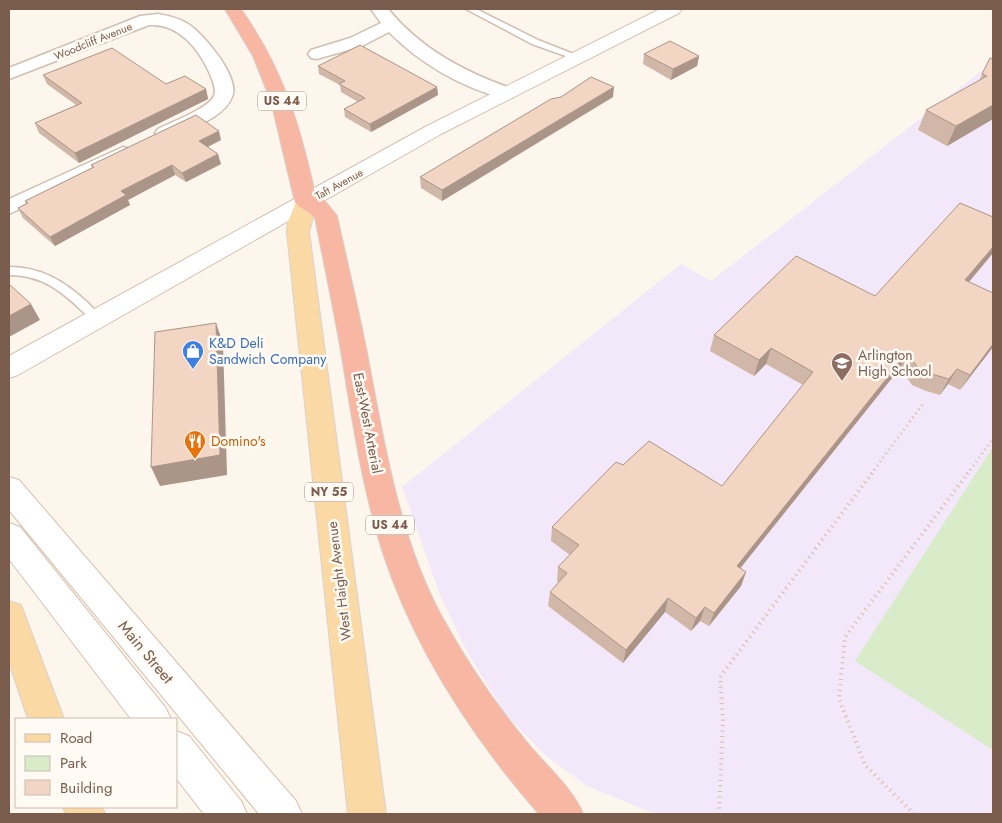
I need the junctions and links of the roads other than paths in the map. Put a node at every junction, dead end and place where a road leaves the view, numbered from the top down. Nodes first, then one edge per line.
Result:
1 (233, 9) edge
2 (379, 9) edge
3 (470, 9) edge
4 (673, 9) edge
5 (390, 25) junction
6 (317, 54) dead end
7 (577, 57) junction
8 (9, 74) edge
9 (506, 93) junction
10 (306, 202) junction
11 (9, 207) edge
12 (9, 272) edge
13 (98, 319) junction
14 (9, 368) edge
15 (9, 489) edge
16 (9, 536) edge
17 (9, 616) edge
18 (46, 718) edge
19 (152, 718) edge
20 (178, 752) edge
21 (365, 798) edge
22 (228, 814) edge
23 (283, 814) edge
24 (564, 814) edge

1 - 10 highway, US 44
2 - 5 street
3 - 7 lane
4 - 7 street, Taft Avenue
5 - 6 street
5 - 9 street
7 - 9 street, Taft Avenue
8 - 11 street, Woodcliff Avenue
9 - 10 street, Taft Avenue
10 - 13 street, Taft Avenue
10 - 21 main road, West Haight Avenue / NY 55
10 - 24 highway, East-West Arterial / US 44
12 - 13 lane
13 - 14 street, Taft Avenue
15 - 23 street, Main Street
16 - 19 street
17 - 18 main road
20 - 22 street

